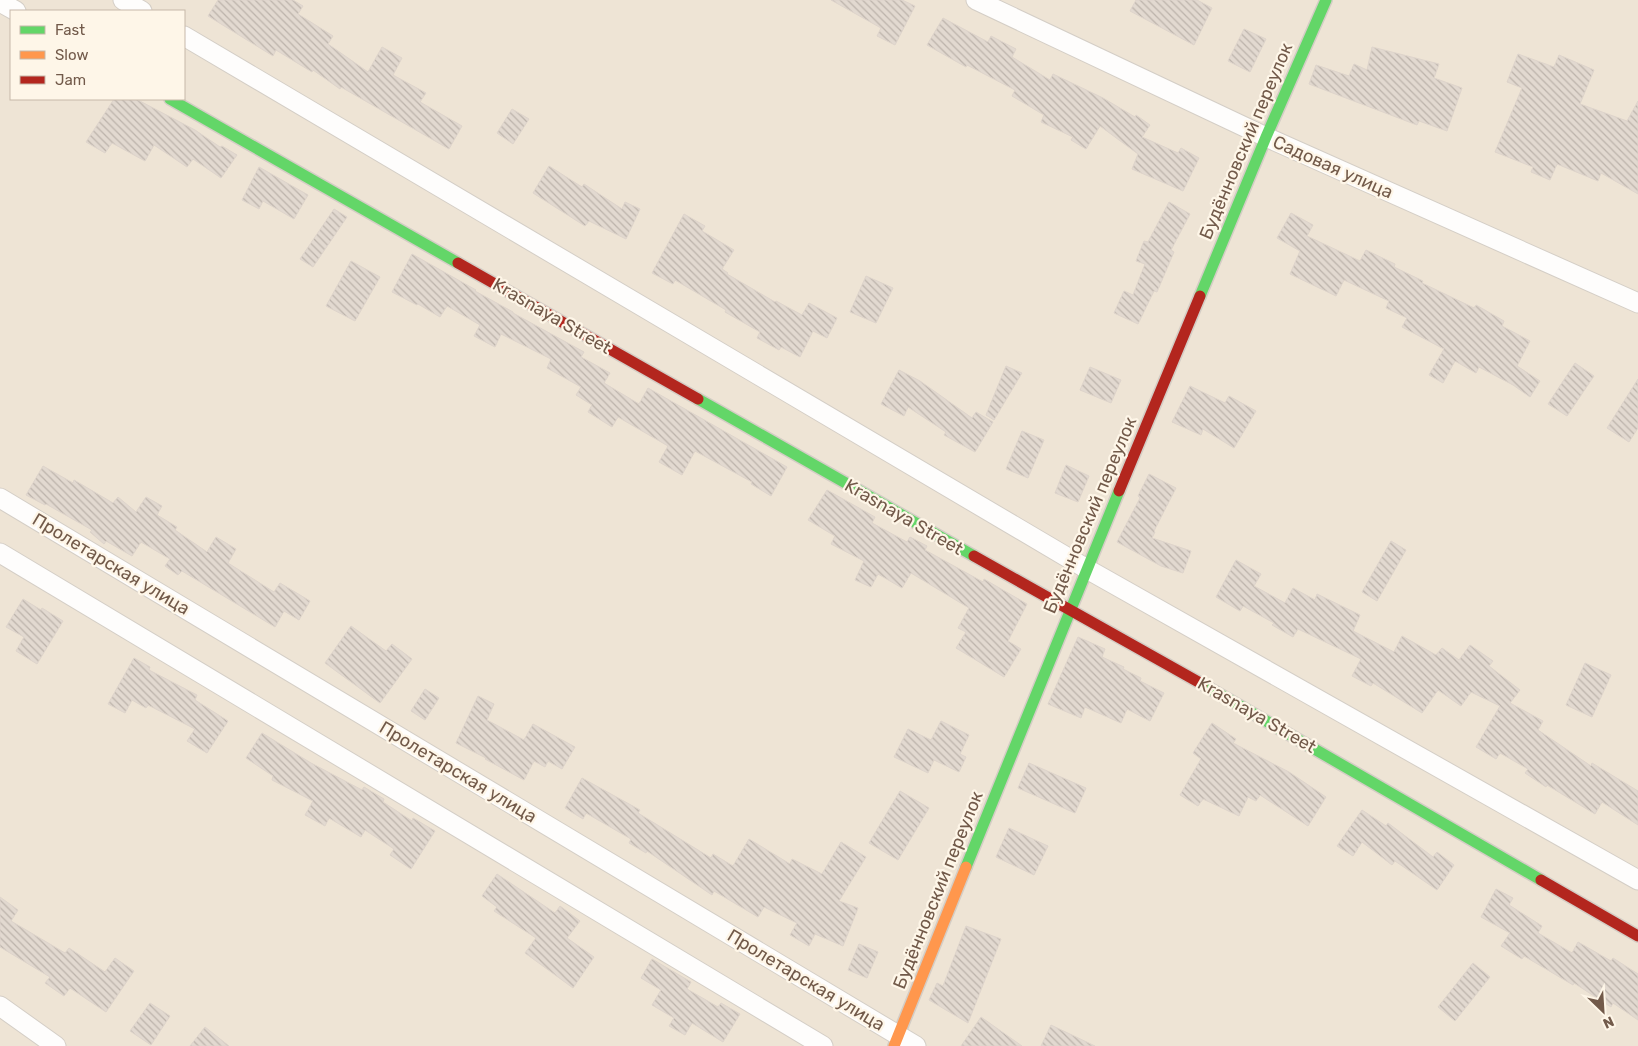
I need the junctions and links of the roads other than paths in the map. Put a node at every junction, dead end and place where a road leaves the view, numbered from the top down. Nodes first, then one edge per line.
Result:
1 (123, 0) edge
2 (976, 0) edge
3 (1326, 0) edge
4 (0, 2) edge
5 (14, 10) edge
6 (140, 10) edge
7 (185, 37) edge
8 (172, 100) edge
9 (1266, 137) junction
10 (1638, 302) edge
11 (0, 498) edge
12 (0, 553) edge
13 (1087, 569) junction
14 (1069, 610) junction
15 (1638, 880) edge
16 (1638, 936) edge
17 (0, 1006) edge
18 (896, 1041) edge
19 (56, 1046) edge
20 (824, 1046) edge
21 (916, 1046) edge

1 - 6 street
2 - 9 street, Садовая улица
3 - 9 street, Будённовский переулок
4 - 5 street
7 - 13 street
8 - 14 street, Krasnaya Street
9 - 10 street, Садовая улица
9 - 13 street, Будённовский переулок
11 - 18 street, Пролетарская улица
12 - 20 street
13 - 14 street, Будённовский переулок
13 - 15 street
14 - 16 street, Krasnaya Street
14 - 18 street, Будённовский переулок
17 - 19 street
18 - 21 street, Пролетарская улица

